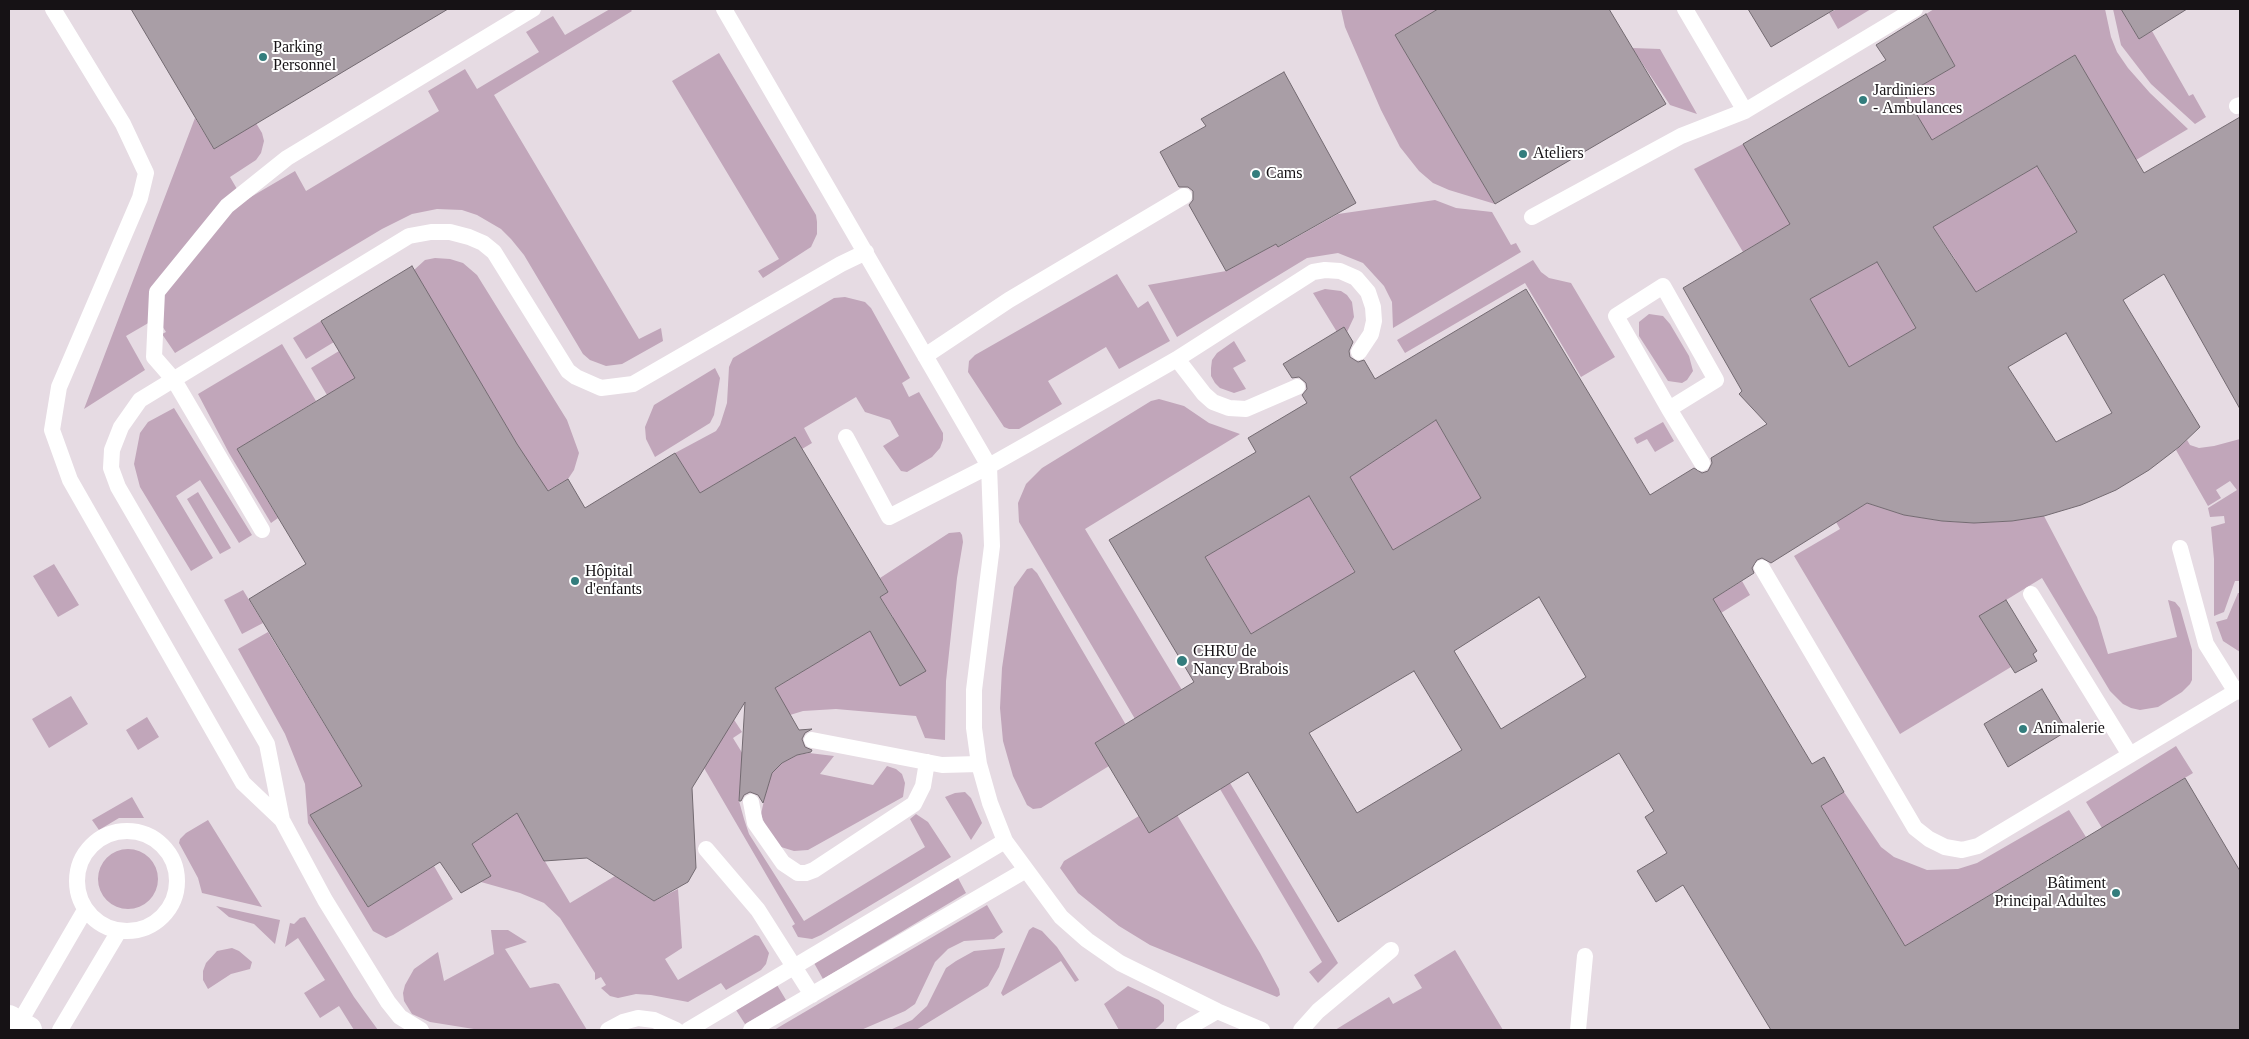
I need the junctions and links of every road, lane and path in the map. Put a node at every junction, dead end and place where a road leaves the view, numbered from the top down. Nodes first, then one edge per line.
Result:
1 (53, 9) edge
2 (533, 9) edge
3 (724, 9) edge
4 (1685, 9) edge
5 (1915, 9) edge
6 (1745, 110) junction
7 (1184, 196) dead end
8 (1532, 217) dead end
9 (866, 252) junction
10 (1359, 352) dead end
11 (925, 356) junction
12 (1177, 359) junction
13 (174, 380) junction
14 (1297, 388) dead end
15 (1669, 408) junction
16 (846, 437) dead end
17 (1702, 463) dead end
18 (989, 466) junction
19 (262, 530) dead end
20 (2180, 548) dead end
21 (1762, 568) dead end
22 (2031, 594) dead end
23 (2238, 691) edge
24 (812, 740) dead end
25 (2130, 755) junction
26 (927, 762) junction
27 (979, 764) junction
28 (751, 802) dead end
29 (282, 820) junction
30 (1005, 841) junction
31 (706, 849) dead end
32 (1026, 870) junction
33 (85, 910) junction
34 (119, 931) junction
35 (1391, 950) dead end
36 (1585, 956) dead end
37 (795, 966) junction
38 (812, 995) junction
39 (1217, 1011) junction
40 (18, 1025) edge
41 (60, 1030) edge
42 (421, 1030) edge
43 (608, 1030) edge
44 (676, 1030) edge
45 (688, 1030) edge
46 (751, 1030) edge
47 (1184, 1030) edge
48 (1262, 1030) edge
49 (1301, 1030) edge
50 (1578, 1030) edge

1 - 29 lane
2 - 13 lane
3 - 9 lane
4 - 6 lane
5 - 6 lane
6 - 8 lane
7 - 11 lane
9 - 11 lane
9 - 13 lane
10 - 12 lane
11 - 18 lane
12 - 14 lane
12 - 18 lane
13 - 19 lane
13 - 29 lane
15 - 15 lane
15 - 17 lane
16 - 18 lane
18 - 27 lane
20 - 23 lane
21 - 25 lane
22 - 25 lane
23 - 25 lane
24 - 26 lane
26 - 27 lane
26 - 28 lane
27 - 30 lane
29 - 42 lane
30 - 32 lane
30 - 37 lane
31 - 37 lane
32 - 38 lane
32 - 39 lane
33 - 34 lane
33 - 34 lane
33 - 40 lane
34 - 41 lane
35 - 49 lane
36 - 50 lane
37 - 38 lane
37 - 45 lane
38 - 46 lane
39 - 47 lane
39 - 48 lane
43 - 44 lane

